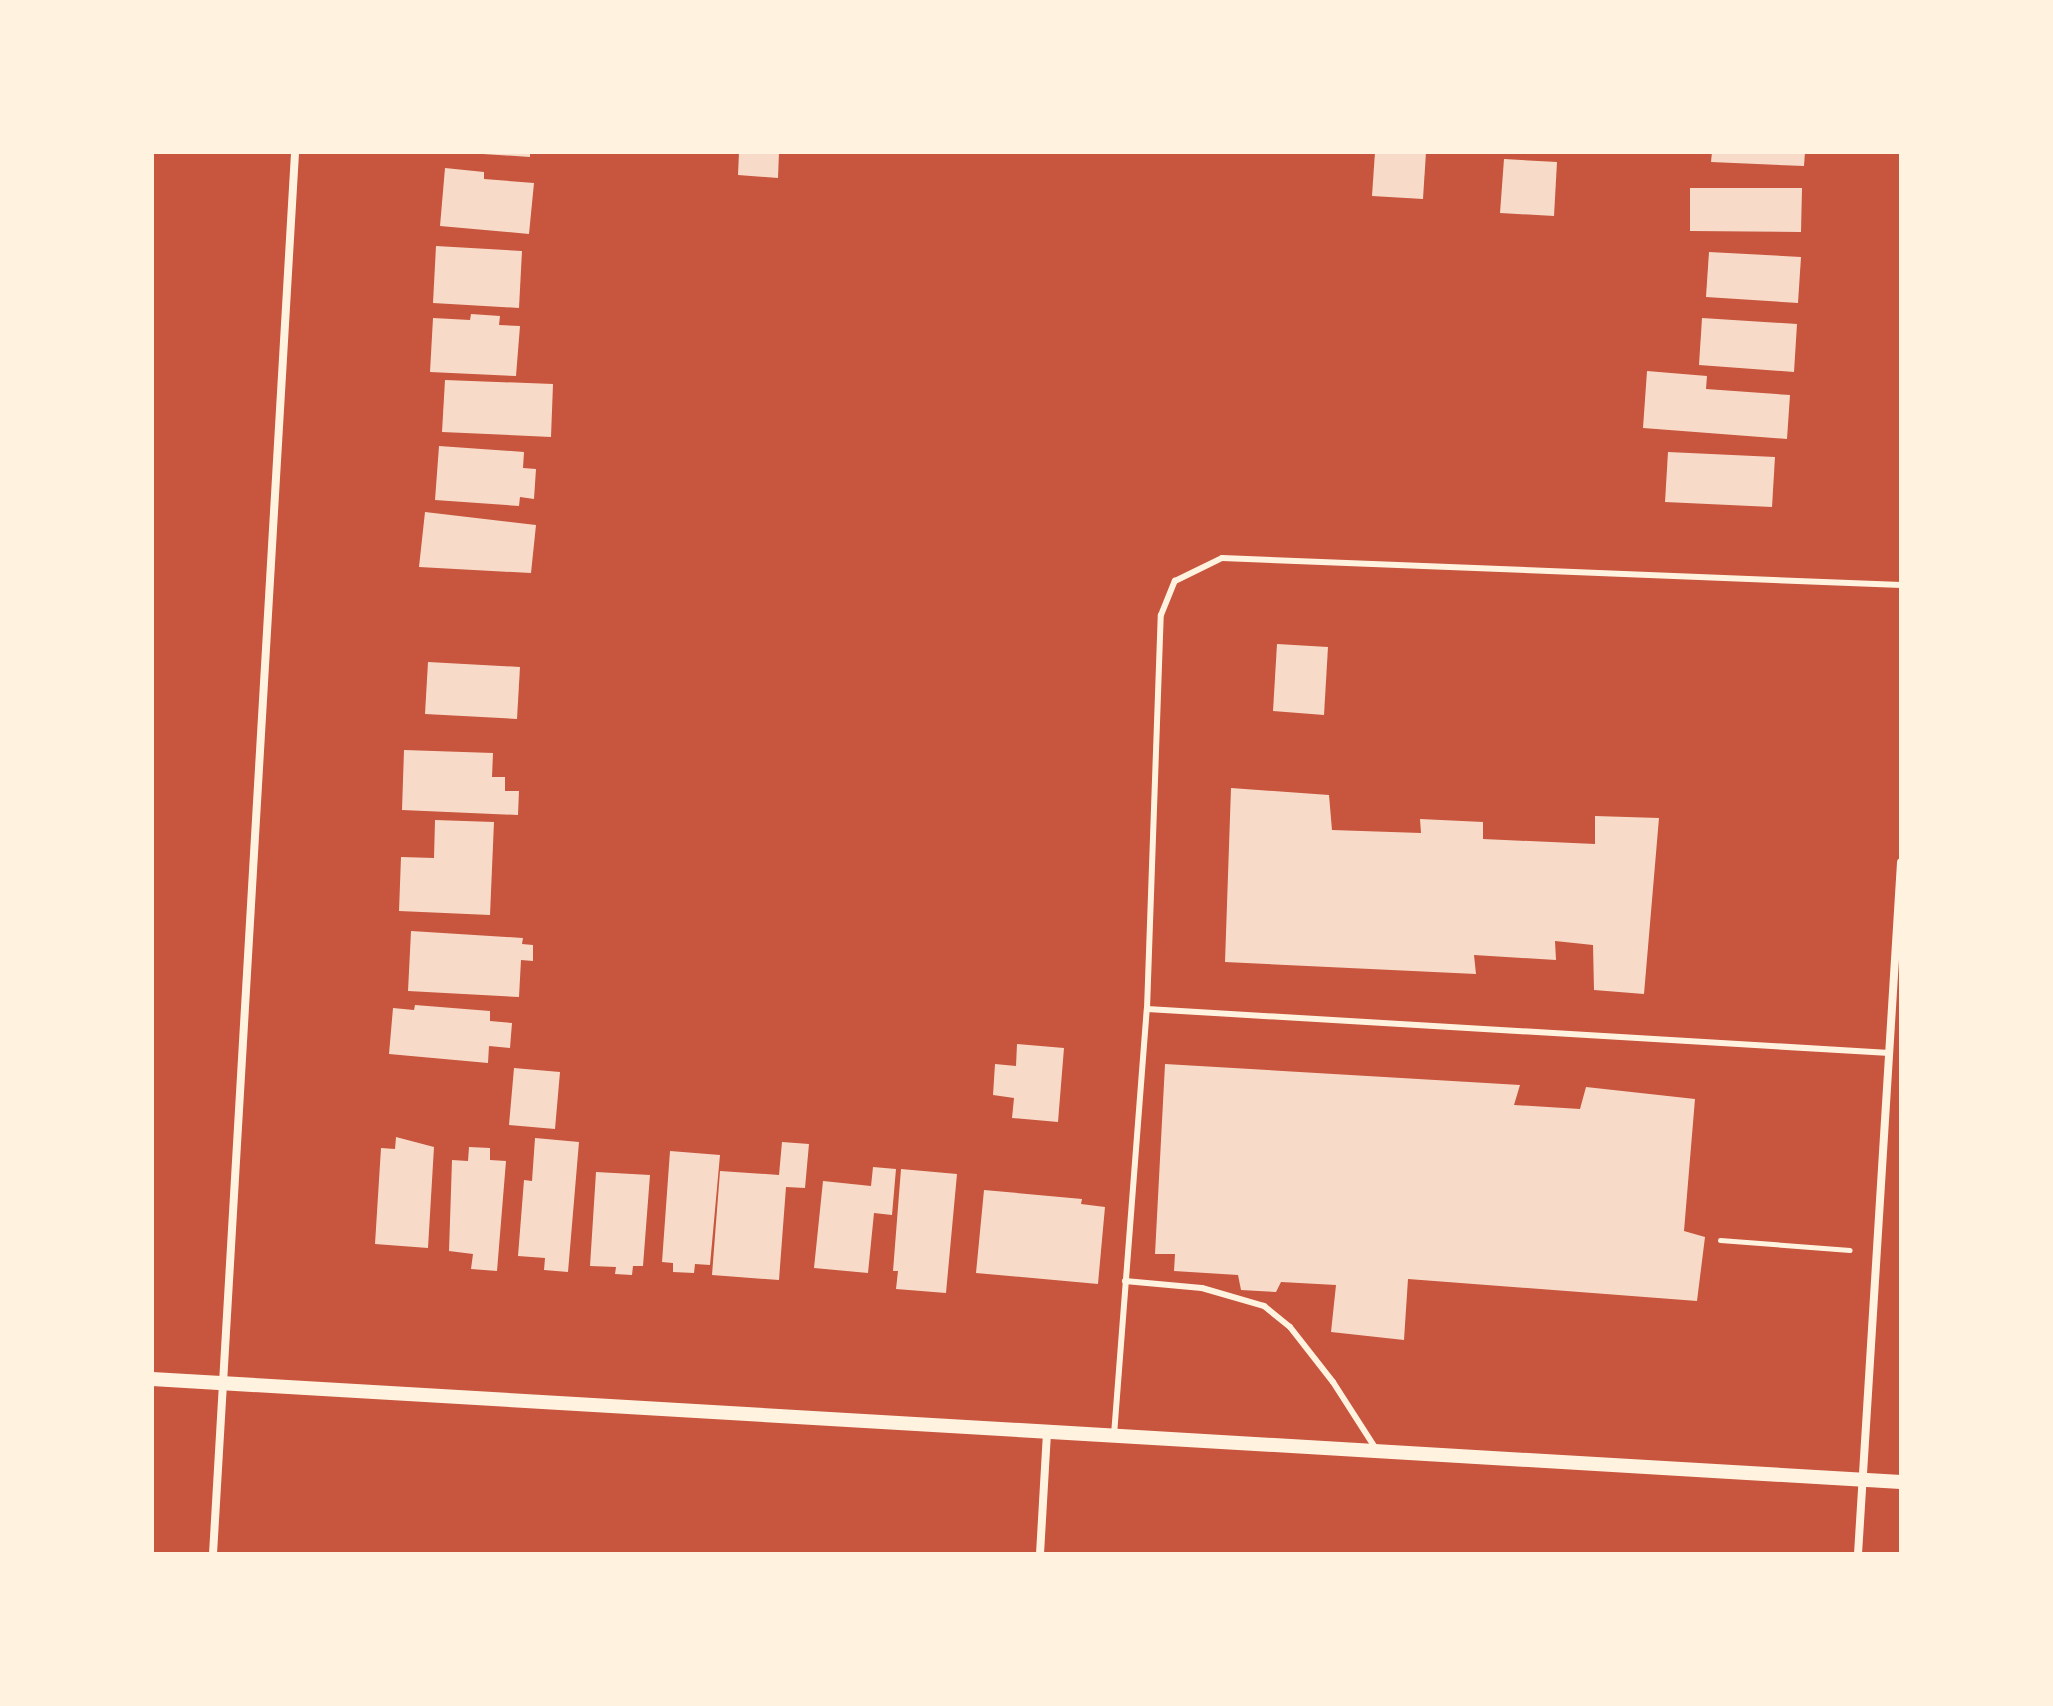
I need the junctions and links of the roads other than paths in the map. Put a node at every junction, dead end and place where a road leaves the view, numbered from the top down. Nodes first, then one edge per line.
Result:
1 (295, 152) edge
2 (1901, 585) edge
3 (1901, 862) edge
4 (1147, 1009) junction
5 (1890, 1053) junction
6 (1125, 1281) junction
7 (152, 1379) edge
8 (224, 1382) junction
9 (1047, 1434) junction
10 (1114, 1439) junction
11 (1377, 1452) junction
12 (1865, 1480) junction
13 (1901, 1482) edge
14 (213, 1554) edge
15 (1040, 1554) edge
16 (1858, 1554) edge

1 - 8 street
2 - 4 lane
3 - 5 street
4 - 5 lane
4 - 6 lane
5 - 12 street
6 - 10 lane
6 - 11 lane
7 - 8 street
8 - 9 street
8 - 14 street
9 - 10 street
9 - 15 street
10 - 11 street
11 - 12 street
12 - 13 street
12 - 16 street

